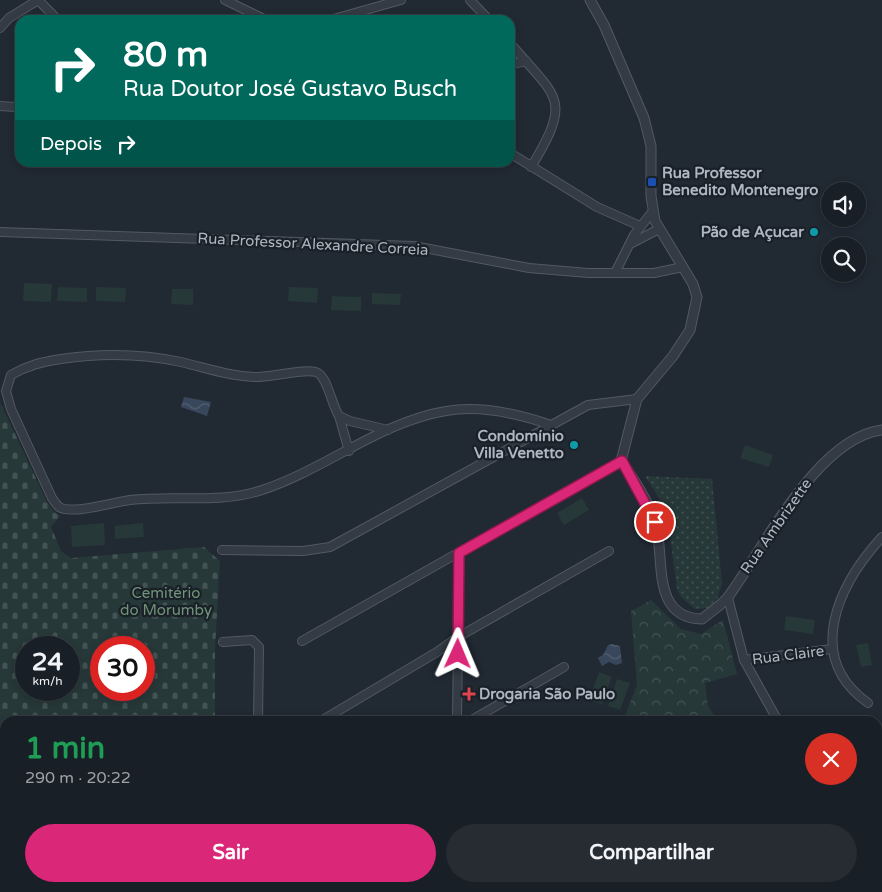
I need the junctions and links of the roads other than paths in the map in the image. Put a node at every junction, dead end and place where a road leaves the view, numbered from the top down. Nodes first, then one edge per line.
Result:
1 (38, 0) edge
2 (225, 0) edge
3 (401, 0) edge
4 (470, 0) edge
5 (590, 0) edge
6 (53, 15) edge
7 (256, 15) edge
8 (348, 15) edge
9 (484, 15) edge
10 (0, 28) edge
11 (515, 49) edge
12 (526, 61) junction
13 (515, 64) edge
14 (0, 106) edge
15 (14, 107) dead end
16 (515, 156) edge
17 (531, 167) junction
18 (653, 211) junction
19 (640, 226) junction
20 (659, 229) junction
21 (0, 232) edge
22 (626, 248) junction
23 (684, 267) junction
24 (616, 271) junction
25 (637, 399) junction
26 (340, 416) junction
27 (551, 425) junction
28 (388, 430) junction
29 (882, 430) edge
30 (349, 451) junction
31 (622, 461) junction
32 (882, 537) edge
33 (222, 550) dead end
34 (609, 551) dead end
35 (459, 553) junction
36 (728, 598) junction
37 (458, 637) junction
38 (302, 641) dead end
39 (223, 642) dead end
40 (832, 649) junction
41 (744, 660) junction
42 (564, 667) dead end
43 (868, 703) dead end
44 (258, 716) edge
45 (329, 716) edge
46 (457, 716) edge
47 (479, 716) edge
48 (775, 716) edge

1 - 6 street
1 - 10 street
2 - 7 street
3 - 8 street
4 - 9 street
5 - 18 street
11 - 12 street
12 - 13 street
12 - 17 street
14 - 15 street
16 - 17 street
17 - 19 street
18 - 19 street
18 - 20 street
19 - 22 street
20 - 22 street
20 - 23 street
21 - 24 street, Rua Professor Alexandre Correia
22 - 24 street
23 - 24 street, Rua Professor Alexandre Correia
23 - 25 street
25 - 27 street
25 - 31 street
26 - 28 street
26 - 30 street
26 - 30 street
27 - 28 street
27 - 33 street
28 - 30 street
29 - 36 street, Rua Ambrizette
31 - 35 street
31 - 36 street, Rua Ambrizette
32 - 40 street
34 - 37 street
35 - 37 street
35 - 38 street
36 - 41 street
37 - 45 street
37 - 46 street
39 - 44 street
40 - 41 street, Rua Claire
40 - 43 street
41 - 48 street
42 - 47 street

